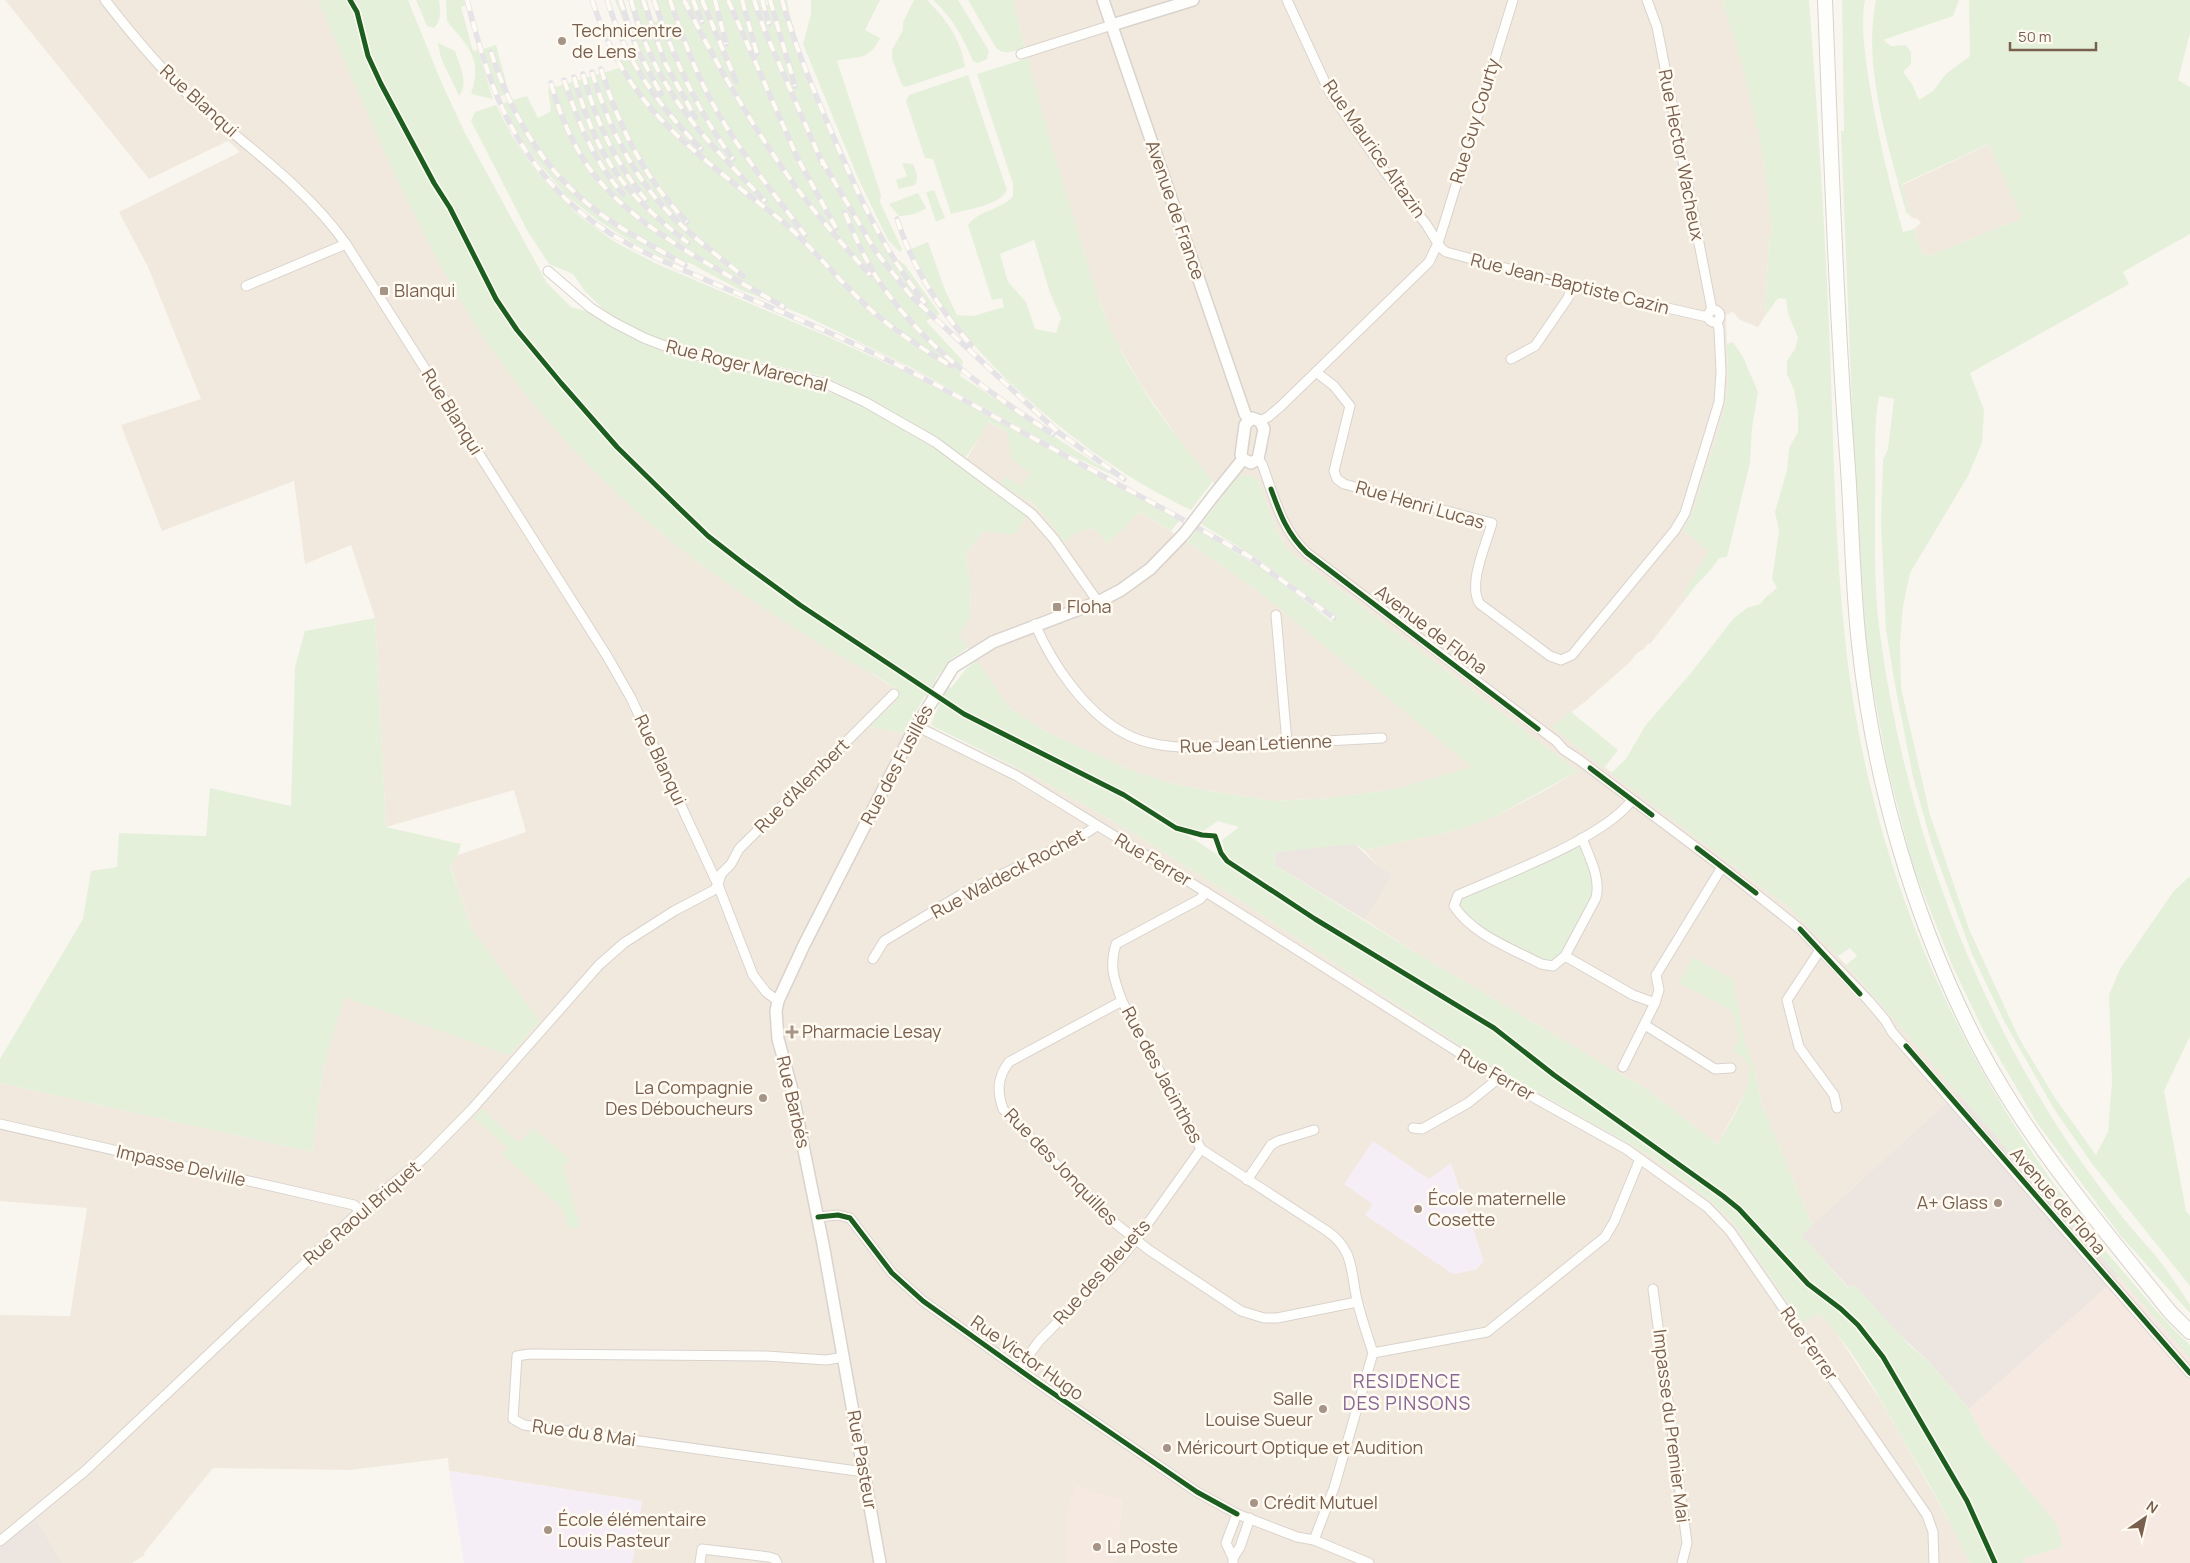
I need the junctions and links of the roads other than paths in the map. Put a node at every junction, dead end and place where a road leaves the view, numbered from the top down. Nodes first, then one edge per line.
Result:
1 (105, 0) edge
2 (1103, 0) edge
3 (1193, 0) edge
4 (1287, 0) edge
5 (1512, 0) edge
6 (1647, 0) edge
7 (1825, 0) edge
8 (1112, 25) junction
9 (1021, 54) dead end
10 (1438, 243) junction
11 (346, 244) junction
12 (548, 271) dead end
13 (246, 286) dead end
14 (1572, 286) junction
15 (1709, 314) junction
16 (1510, 359) dead end
17 (1316, 372) junction
18 (1255, 420) junction
19 (1243, 459) junction
20 (1258, 459) junction
21 (1685, 513) joint
22 (1098, 602) junction
23 (1276, 615) dead end
24 (1035, 624) junction
25 (894, 694) dead end
26 (916, 726) junction
27 (1382, 738) dead end
28 (1287, 743) junction
29 (1632, 800) junction
30 (1097, 826) junction
31 (1582, 838) junction
32 (1722, 867) junction
33 (718, 885) junction
34 (1206, 892) junction
35 (1820, 950) junction
36 (1565, 956) junction
37 (873, 959) dead end
38 (778, 1001) junction
39 (1122, 1001) junction
40 (1656, 1002) junction
41 (1645, 1025) junction
42 (1623, 1067) dead end
43 (1731, 1068) dead end
44 (1499, 1078) junction
45 (1837, 1108) dead end
46 (0, 1124) edge
47 (1413, 1128) dead end
48 (1314, 1130) dead end
49 (1201, 1149) junction
50 (1640, 1159) junction
51 (1247, 1180) junction
52 (360, 1211) junction
53 (818, 1217) junction
54 (1136, 1240) junction
55 (1653, 1289) dead end
56 (1357, 1302) junction
57 (2190, 1332) edge
58 (1373, 1353) junction
59 (844, 1357) junction
60 (1018, 1369) junction
61 (2190, 1373) edge
62 (864, 1472) junction
63 (1237, 1514) junction
64 (1250, 1518) junction
65 (1314, 1540) junction
66 (0, 1541) edge
67 (1233, 1561) edge
68 (700, 1563) edge
69 (777, 1563) edge
70 (880, 1563) edge
71 (1369, 1563) edge
72 (1682, 1563) edge
73 (1934, 1563) edge

1 - 11 street, Rue Blanqui
2 - 8 street, Avenue de France
3 - 8 street
4 - 10 street, Rue Maurice Altazin
5 - 10 street, Rue Guy Courty
6 - 15 street, Rue Hector Wacheux
7 - 57 main road
8 - 9 street
8 - 18 street, Avenue de France
10 - 14 street, Rue Jean-Baptiste Cazin
10 - 17 street, Rue Guy Courty
11 - 13 street
11 - 33 street, Rue Blanqui
12 - 22 street, Rue Roger Marechal
14 - 15 street, Rue Jean-Baptiste Cazin
14 - 16 street
15 - 21 street, Rue Jean-Baptiste Cazin
17 - 18 street, Rue Guy Courty
17 - 21 street, Rue Henri Lucas
18 - 19 street
18 - 20 street
19 - 20 street
19 - 22 street, Rue des Fusillés, bridge
20 - 29 street, Avenue de Floha
22 - 24 street, Rue des Fusillés
23 - 28 street
24 - 26 street, Rue des Fusillés
24 - 28 street, Rue Jean Letienne
25 - 33 street, Rue d'Alembert
26 - 30 street, Rue Ferrer
26 - 38 street, Rue des Fusillés
27 - 28 street, Rue Jean Letienne
29 - 31 street
29 - 32 street, Avenue de Floha
30 - 34 street, Rue Ferrer
30 - 37 street, Rue Waldeck Rochet
31 - 36 street
31 - 36 street
32 - 35 street, Avenue de Floha
32 - 40 street
33 - 38 street
33 - 52 street, Rue Raoul Briquet
34 - 39 street, Rue des Jacinthes
34 - 44 street, Rue Ferrer
35 - 45 street
35 - 61 street, Avenue de Floha
36 - 40 street
38 - 53 street, Rue Barbés
39 - 49 street, Rue des Jacinthes
39 - 54 street, Rue des Jonquilles
40 - 41 street
41 - 42 street
41 - 43 street
44 - 47 street
44 - 50 street, Rue Ferrer
46 - 52 street, Impasse Delville
48 - 51 street
49 - 51 street, Rue des Jacinthes
49 - 54 street, Rue des Bleuets
50 - 58 street
50 - 73 street, Rue Ferrer
51 - 56 street, Rue des Jacinthes
52 - 66 street, Rue Raoul Briquet
53 - 59 street, Rue Pasteur
53 - 60 street, Rue Victor Hugo
54 - 56 street, Rue des Jonquilles
54 - 60 street, Rue des Bleuets
55 - 72 street, Impasse du Premier Mai
56 - 58 street, Rue des Jacinthes
58 - 65 street
59 - 62 street, Rue Pasteur
59 - 62 street, Rue du 8 Mai
60 - 63 street, Rue Victor Hugo
62 - 70 street, Rue Pasteur
63 - 64 street, Rue Victor Hugo
63 - 67 street
64 - 65 street, Rue Victor Hugo
64 - 67 street
65 - 71 street, Rue Victor Hugo
68 - 69 street

